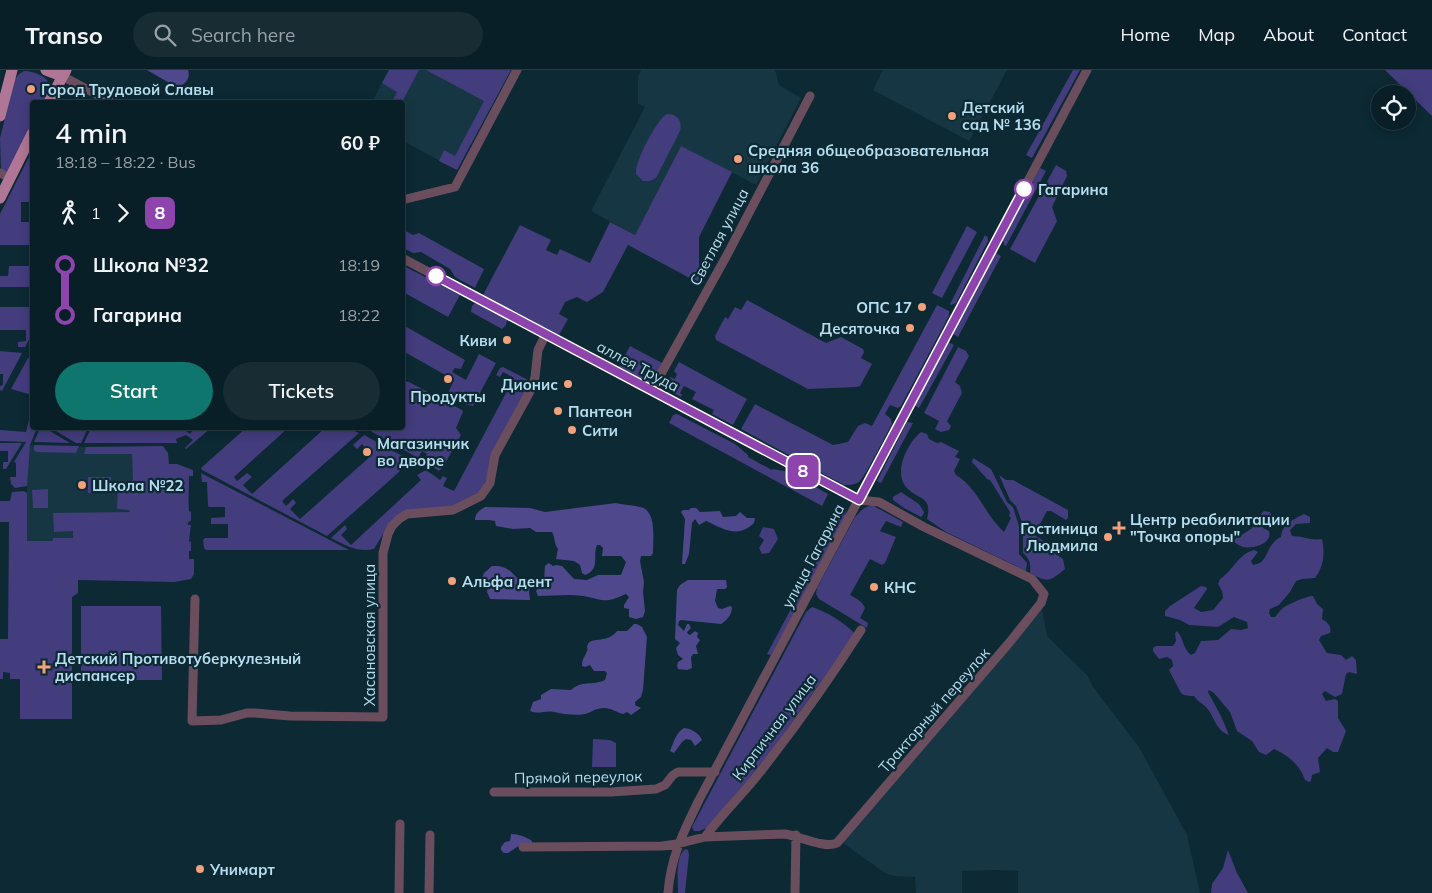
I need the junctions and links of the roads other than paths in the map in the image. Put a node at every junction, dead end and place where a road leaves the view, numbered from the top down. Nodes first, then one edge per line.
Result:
1 (12, 70) edge
2 (46, 70) edge
3 (517, 70) edge
4 (1087, 70) edge
5 (61, 72) edge
6 (810, 96) dead end
7 (50, 100) edge
8 (108, 100) edge
9 (0, 116) edge
10 (30, 137) edge
11 (5, 176) edge
12 (0, 198) edge
13 (405, 199) edge
14 (405, 260) edge
15 (546, 334) junction
16 (652, 390) junction
17 (859, 500) junction
18 (1044, 594) joint
19 (195, 598) dead end
20 (861, 630) dead end
21 (715, 772) junction
22 (494, 792) dead end
23 (400, 824) dead end
24 (430, 835) dead end
25 (796, 835) junction
26 (705, 837) junction
27 (678, 844) junction
28 (524, 847) dead end
29 (399, 893) edge
30 (429, 893) edge
31 (668, 893) edge
32 (795, 893) edge

1 - 9 main road
2 - 5 main road
3 - 13 street
4 - 17 street, улица Гагарина
5 - 7 main road
5 - 8 street
6 - 16 street, Светлая улица
10 - 11 main road
11 - 12 main road
14 - 15 street, аллея Труда
15 - 16 street, аллея Труда
15 - 19 street, Хасановская улица
16 - 17 street, аллея Труда
17 - 18 street, аллея Труда
17 - 21 street, улица Гагарина
18 - 25 street, Тракторный переулок
20 - 26 street, Кирпичная улица
21 - 22 street, Прямой переулок
21 - 27 street, улица Гагарина
23 - 29 street
24 - 30 street
25 - 26 street
25 - 32 street
26 - 27 street
27 - 28 street
27 - 31 street, улица Гагарина

